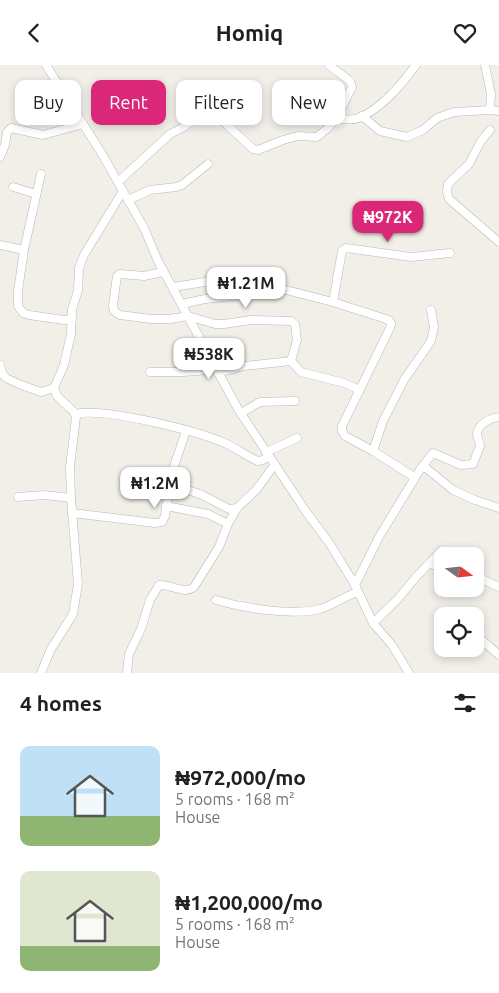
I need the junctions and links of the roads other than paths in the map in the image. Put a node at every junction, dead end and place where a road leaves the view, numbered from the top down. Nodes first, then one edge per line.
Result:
1 (46, 65) edge
2 (329, 65) edge
3 (416, 65) edge
4 (485, 65) edge
5 (345, 100) edge
6 (490, 110) junction
7 (499, 111) edge
8 (362, 116) junction
9 (345, 118) edge
10 (83, 124) junction
11 (187, 125) edge
12 (227, 125) edge
13 (330, 125) edge
14 (490, 130) dead end
15 (0, 157) edge
16 (208, 164) dead end
17 (41, 173) dead end
18 (118, 182) junction
19 (13, 187) dead end
20 (123, 191) junction
21 (36, 194) junction
22 (128, 200) junction
23 (499, 243) edge
24 (0, 245) edge
25 (24, 251) junction
26 (450, 253) dead end
27 (164, 271) junction
28 (173, 287) junction
29 (234, 296) dead end
30 (333, 302) junction
31 (182, 304) junction
32 (431, 310) dead end
33 (188, 316) junction
34 (72, 319) junction
35 (291, 361) junction
36 (216, 370) junction
37 (1, 371) edge
38 (150, 372) dead end
39 (54, 389) junction
40 (360, 390) junction
41 (295, 401) dead end
42 (241, 413) junction
43 (75, 414) junction
44 (499, 417) edge
45 (186, 431) junction
46 (297, 438) dead end
47 (373, 451) junction
48 (268, 454) junction
49 (275, 465) junction
50 (421, 468) junction
51 (414, 477) junction
52 (170, 483) junction
53 (18, 497) dead end
54 (70, 498) junction
55 (166, 506) junction
56 (237, 508) junction
57 (499, 508) edge
58 (72, 513) junction
59 (228, 524) junction
60 (434, 559) edge
61 (430, 564) junction
62 (434, 565) edge
63 (484, 580) edge
64 (499, 587) edge
65 (357, 588) junction
66 (216, 601) dead end
67 (373, 623) junction
68 (484, 642) edge
69 (499, 655) edge
70 (41, 673) edge
71 (127, 673) edge
72 (409, 673) edge

1 - 10 street
2 - 5 street
3 - 8 street
4 - 6 street
6 - 7 street
6 - 8 street
8 - 9 street
10 - 15 street
10 - 18 street
11 - 18 street
12 - 13 street
14 - 23 street
16 - 22 street
17 - 21 street
18 - 20 street
19 - 21 street
20 - 22 street
20 - 34 street
21 - 25 street
22 - 27 street
24 - 25 street
25 - 34 street
26 - 30 street
27 - 28 street
27 - 33 street
28 - 30 street
28 - 31 street
29 - 31 street
30 - 40 street
31 - 33 street
32 - 47 street
33 - 35 street
33 - 36 street
34 - 39 street
35 - 36 street
35 - 40 street
36 - 38 street
36 - 42 street
37 - 39 street
39 - 43 street
40 - 47 street
41 - 42 street
42 - 48 street
43 - 45 street
43 - 54 street
44 - 50 street
45 - 48 street
45 - 52 street
46 - 48 street
47 - 51 street
48 - 49 street
49 - 56 street
49 - 65 street
50 - 51 street
50 - 57 street
51 - 65 street
52 - 55 street
52 - 56 street
53 - 54 street
54 - 58 street
55 - 58 street
55 - 59 street
56 - 59 street
58 - 70 street
59 - 71 street
60 - 61 street
61 - 62 street
61 - 67 street
63 - 64 street
65 - 66 street
65 - 67 street
67 - 72 street
68 - 69 street

